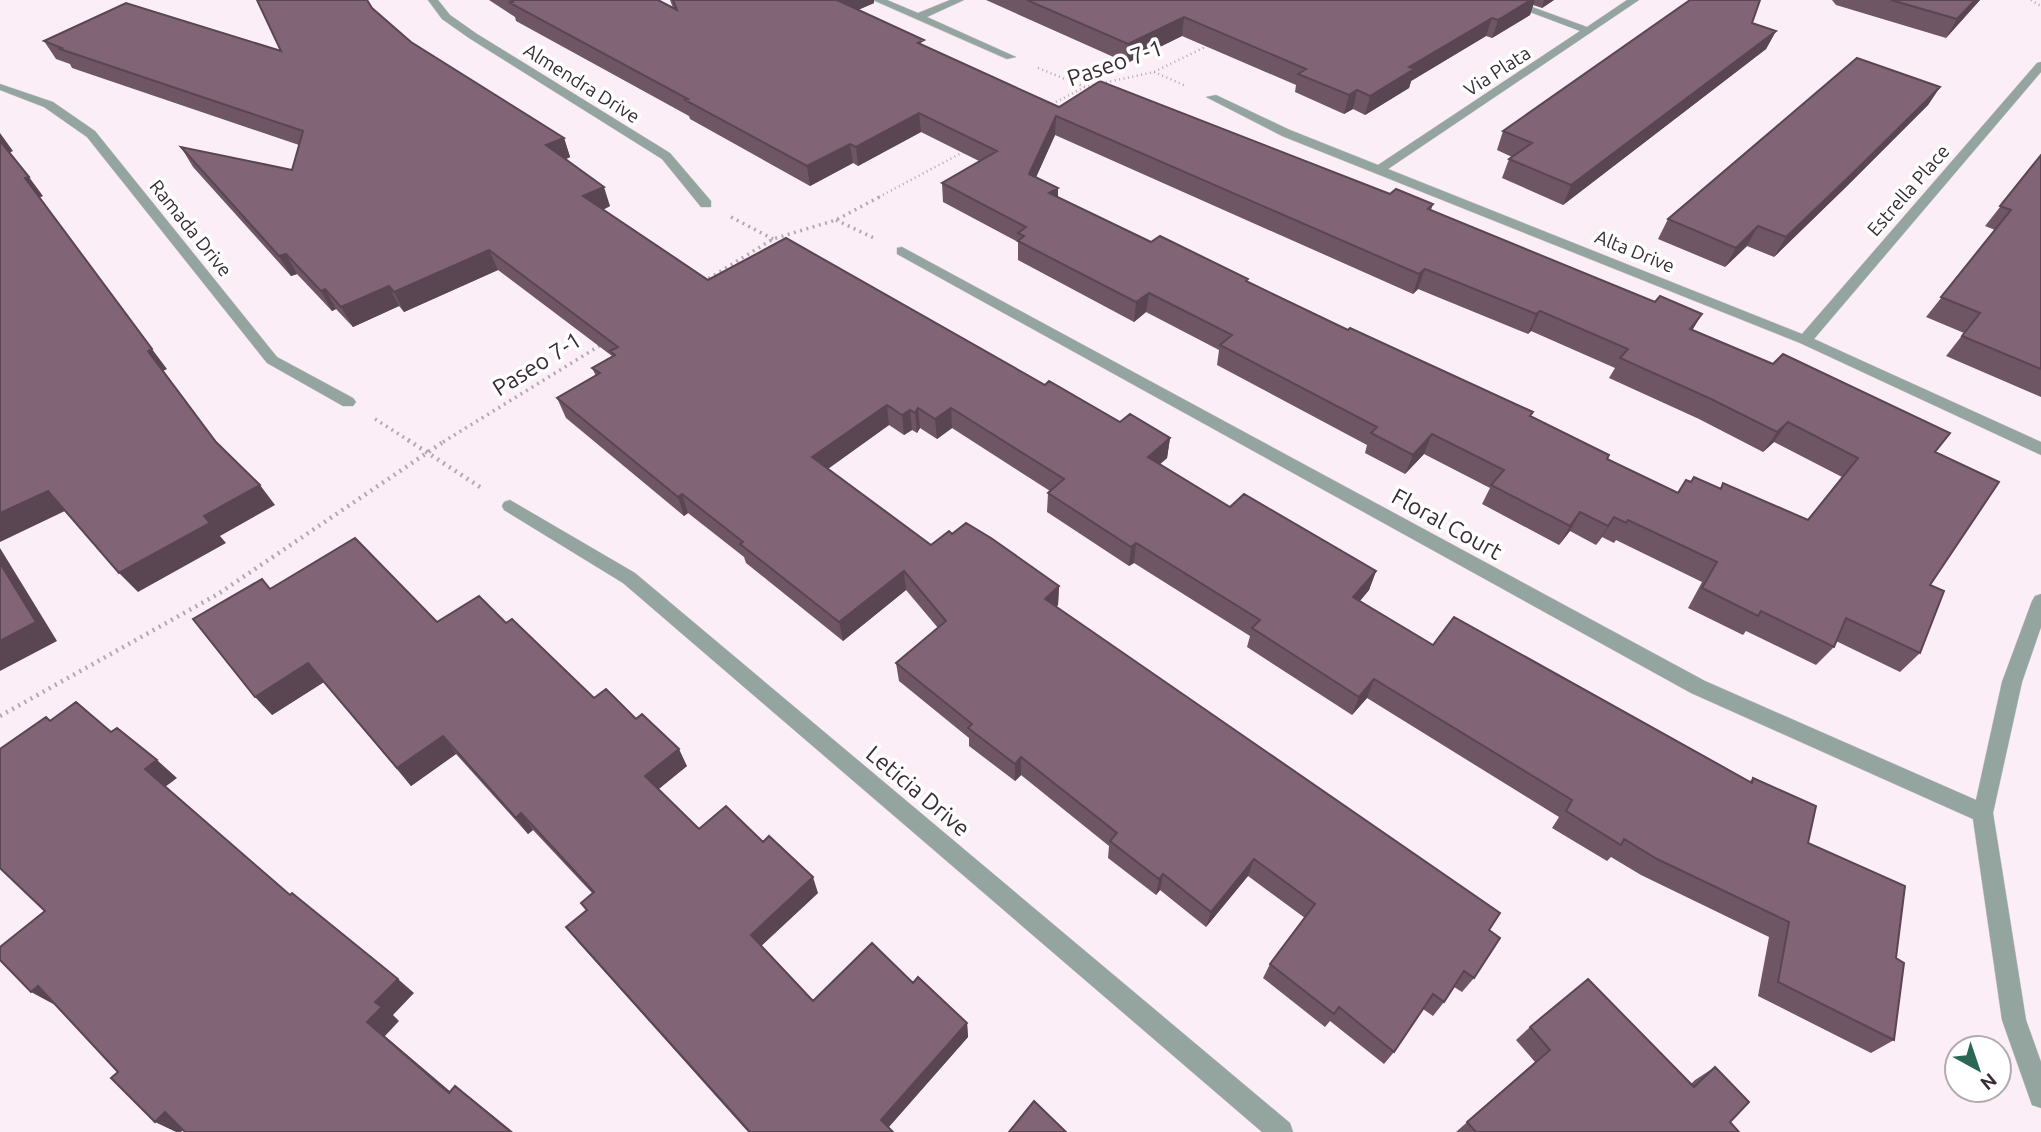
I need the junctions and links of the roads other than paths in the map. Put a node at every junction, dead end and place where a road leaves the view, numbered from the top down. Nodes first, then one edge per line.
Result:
1 (433, 0) edge
2 (878, 0) edge
3 (958, 0) edge
4 (1503, 0) edge
5 (1634, 0) edge
6 (918, 17) junction
7 (1589, 31) junction
8 (1011, 57) road end
9 (2041, 65) edge
10 (0, 87) edge
11 (1212, 97) dead end
12 (1380, 170) junction
13 (706, 204) road end
14 (902, 251) road end
15 (1805, 340) junction
16 (348, 402) road end
17 (2041, 449) edge
18 (510, 506) road end
19 (2041, 601) edge
20 (1983, 813) junction
21 (2041, 1096) edge
22 (1281, 1132) edge

1 - 13 street, Almendra Drive
2 - 6 street
3 - 6 street
4 - 7 street
5 - 7 street, Via Plata
6 - 8 street
7 - 12 street, Via Plata
9 - 15 street, Estrella Place
10 - 16 street, Ramada Drive
11 - 12 street, Alta Drive
12 - 15 street, Alta Drive
14 - 20 street, Floral Court
15 - 17 street, Alta Drive
18 - 22 street, Leticia Drive
19 - 20 street
20 - 21 street

